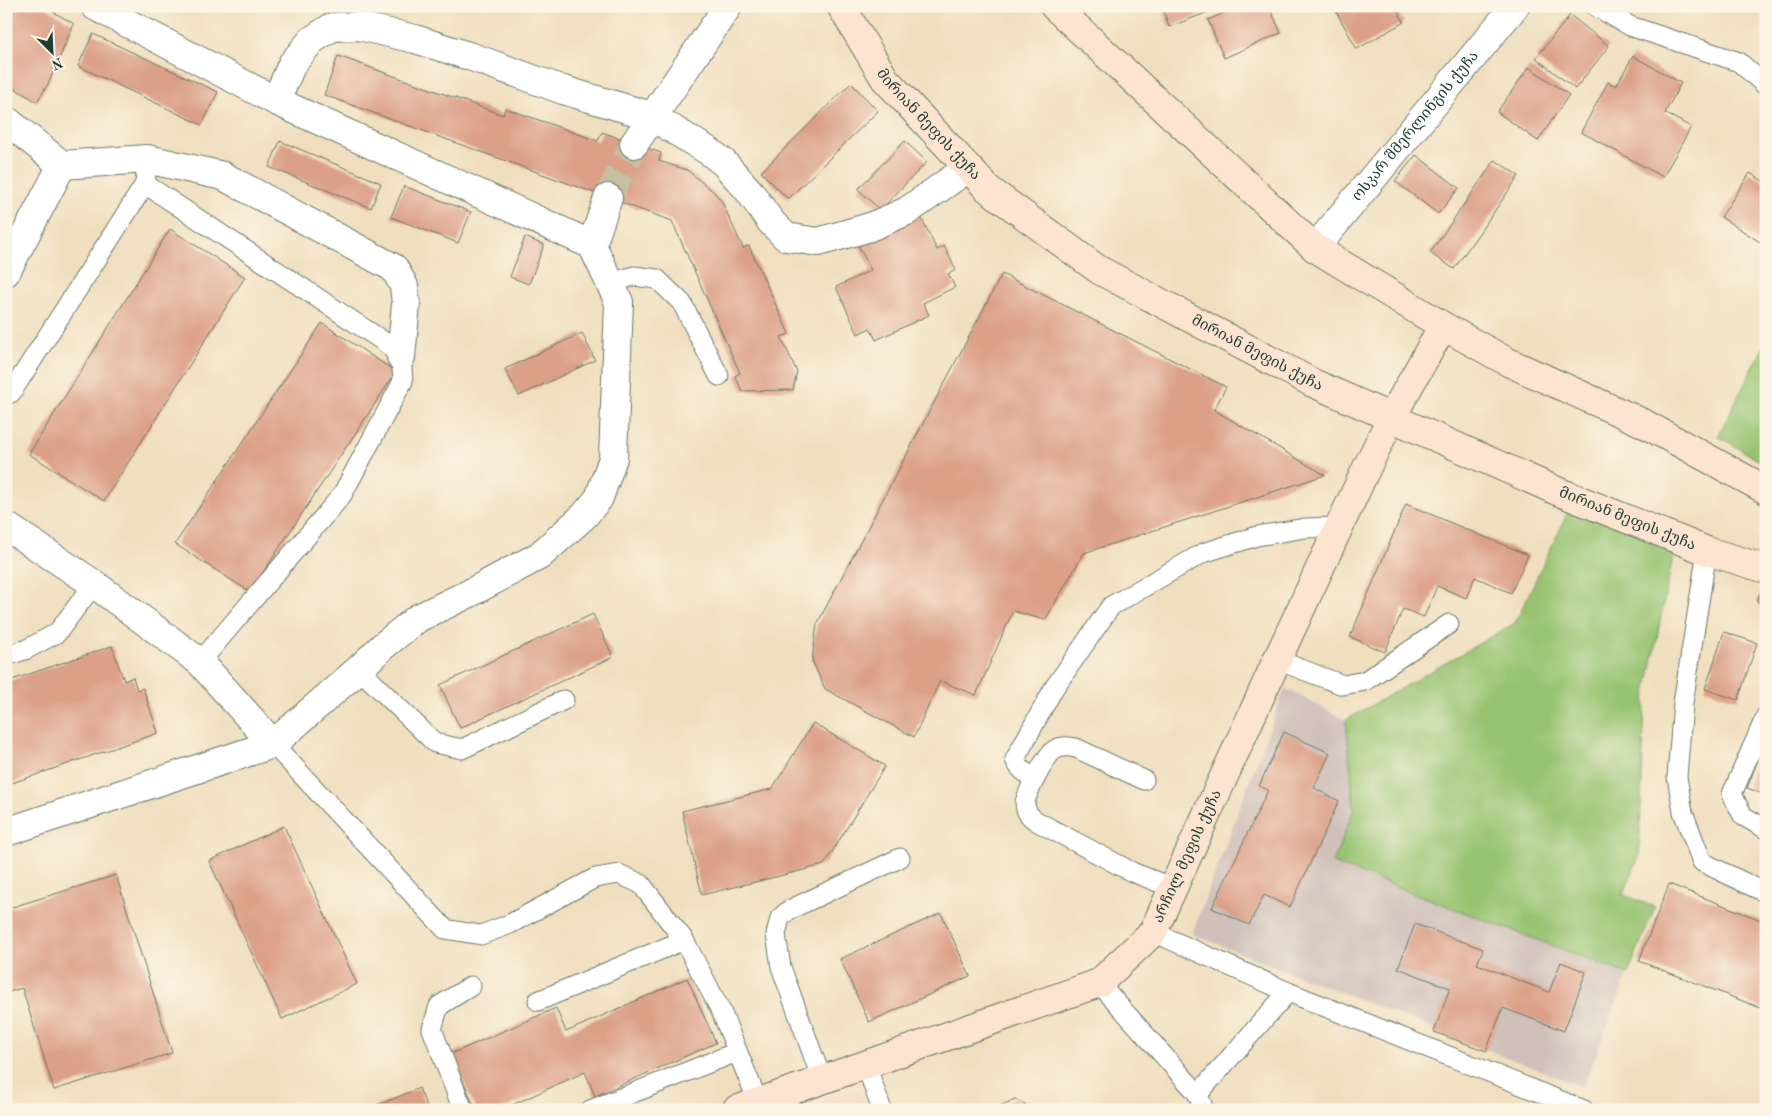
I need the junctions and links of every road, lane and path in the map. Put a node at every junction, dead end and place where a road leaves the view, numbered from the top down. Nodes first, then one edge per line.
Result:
1 (95, 6) edge
2 (728, 6) edge
3 (841, 6) edge
4 (1054, 6) edge
5 (1516, 6) edge
6 (1595, 6) edge
7 (1766, 86) edge
8 (276, 101) junction
9 (651, 116) junction
10 (6, 120) edge
11 (634, 144) tunnel mouth
12 (62, 165) junction
13 (968, 168) junction
14 (146, 172) junction
15 (608, 198) tunnel mouth
16 (592, 244) junction
17 (1315, 248) junction
18 (6, 272) edge
19 (610, 283) junction
20 (1443, 326) junction
21 (400, 357) junction
22 (719, 376) dead end
23 (11, 394) dead end
24 (1391, 418) junction
25 (1766, 490) edge
26 (6, 526) edge
27 (1339, 527) junction
28 (1707, 551) junction
29 (1766, 569) edge
30 (94, 584) junction
31 (1449, 624) dead end
32 (6, 656) edge
33 (1277, 660) junction
34 (200, 662) junction
35 (360, 669) junction
36 (564, 700) dead end
37 (1766, 716) edge
38 (273, 744) junction
39 (1036, 778) junction
40 (1144, 780) dead end
41 (1766, 829) edge
42 (6, 832) edge
43 (900, 858) dead end
44 (1173, 888) junction
45 (1766, 893) edge
46 (1153, 932) junction
47 (684, 940) junction
48 (1099, 983) junction
49 (471, 986) dead end
50 (1288, 992) junction
51 (538, 1001) dead end
52 (737, 1052) junction
53 (866, 1065) junction
54 (822, 1080) junction
55 (1201, 1102) edge
56 (747, 1106) edge
57 (463, 1110) edge
58 (590, 1110) edge
59 (882, 1110) edge
60 (1584, 1110) edge

1 - 8 street
2 - 9 street
3 - 13 street, მირიან მეფის ქუჩა
4 - 17 street
5 - 17 street, ოსკარ შმერლინგის ქუჩა
6 - 7 lane
8 - 9 street
8 - 16 street
9 - 11 street
9 - 13 street
10 - 12 street
12 - 14 street
12 - 18 street
13 - 24 street, მირიან მეფის ქუჩა
14 - 21 lane
14 - 21 street
14 - 23 lane
15 - 16 street
16 - 19 street
17 - 20 street
19 - 22 lane
19 - 35 street
20 - 24 street
20 - 25 street
21 - 34 lane
24 - 27 street, არჩილ მეფის ქუჩა
24 - 28 street, მირიან მეფის ქუჩა
26 - 30 street
27 - 33 street, არჩილ მეფის ქუჩა
27 - 39 lane
28 - 29 street, მირიან მეფის ქუჩა
28 - 45 lane
30 - 32 lane
30 - 34 street
31 - 33 lane
33 - 44 street, არჩილ მეფის ქუჩა
34 - 38 street
35 - 36 lane
35 - 38 street
37 - 41 lane
38 - 42 street
38 - 47 lane
39 - 40 lane
39 - 44 lane
43 - 54 lane
44 - 46 street, არჩილ მეფის ქუჩა
46 - 48 street, არჩილ მეფის ქუჩა
46 - 50 lane
47 - 51 lane
47 - 52 lane
48 - 53 street, არჩილ მეფის ქუჩა
48 - 55 lane
49 - 57 lane
50 - 55 lane
50 - 60 lane
52 - 56 lane
52 - 58 lane
53 - 54 street, არჩილ მეფის ქუჩა
53 - 59 lane
54 - 56 street, არჩილ მეფის ქუჩა

